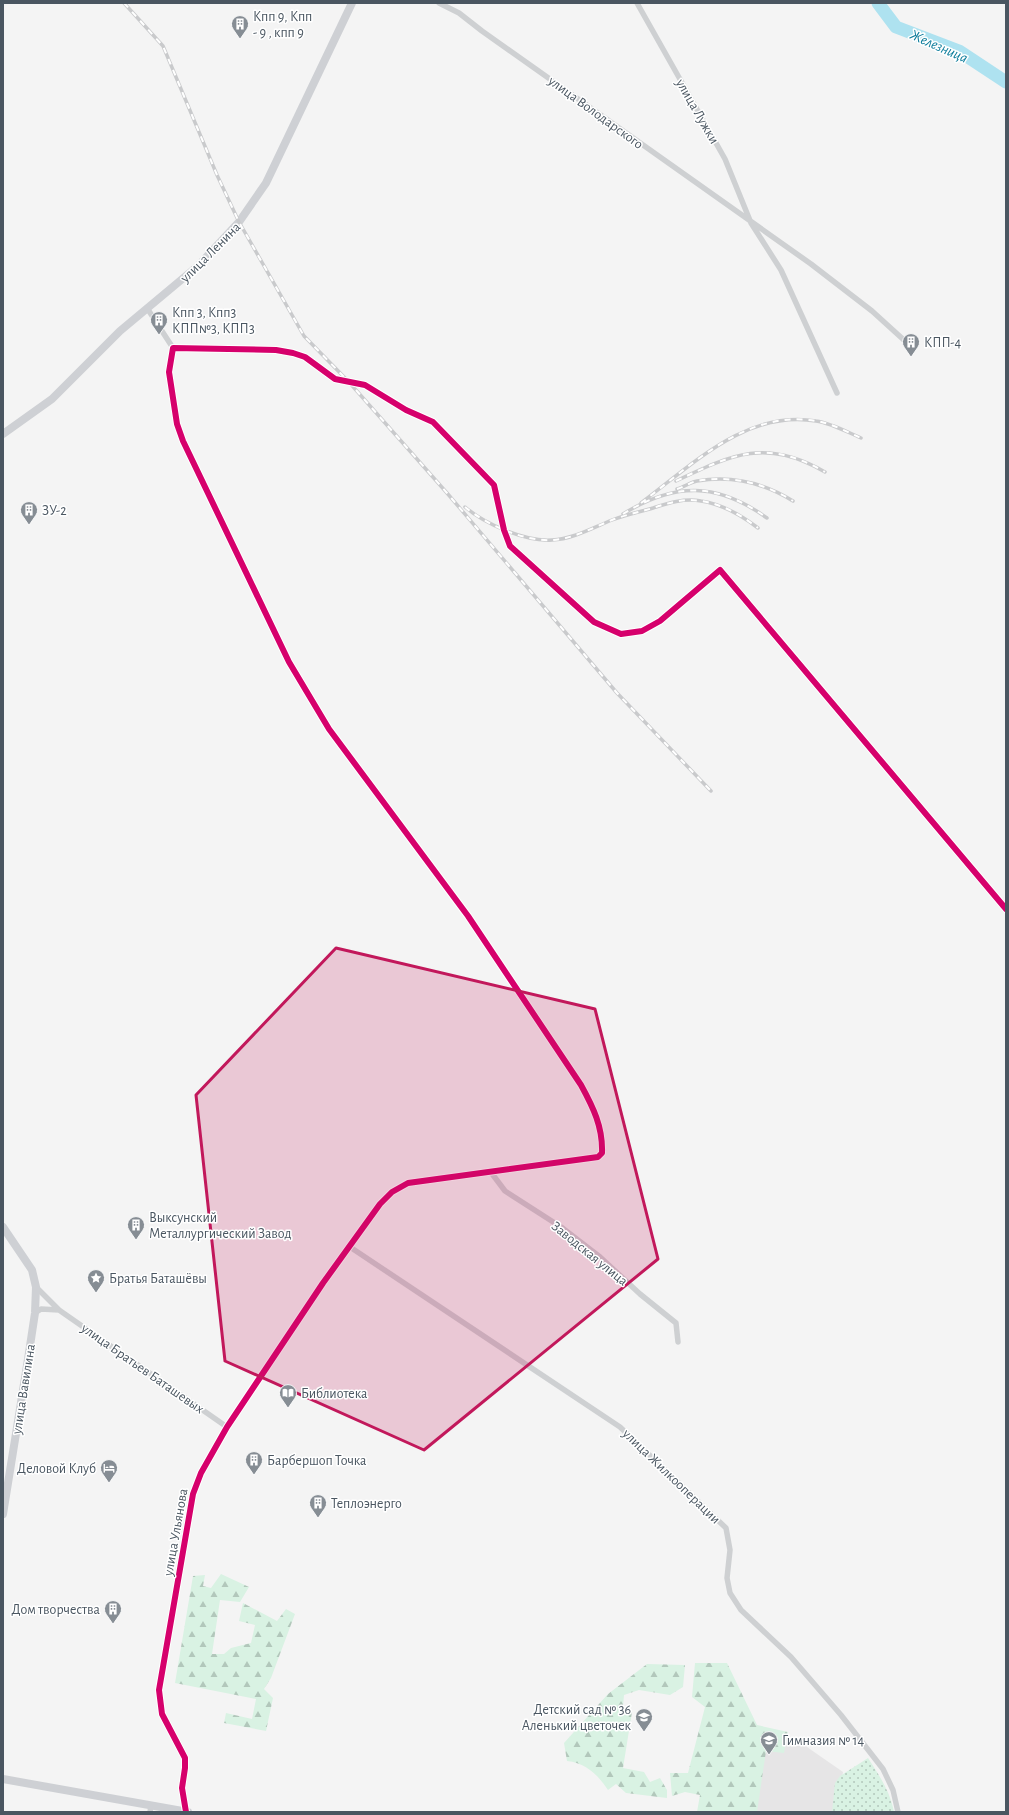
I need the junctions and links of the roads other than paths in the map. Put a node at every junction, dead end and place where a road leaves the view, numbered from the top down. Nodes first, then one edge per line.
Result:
1 (349, 3) edge
2 (352, 3) edge
3 (439, 3) edge
4 (636, 3) edge
5 (346, 14) junction
6 (751, 223) junction
7 (148, 308) junction
8 (905, 341) dead end
9 (173, 348) junction
10 (837, 393) dead end
11 (3, 434) edge
12 (1006, 909) edge
13 (490, 1171) junction
14 (3, 1228) edge
15 (350, 1247) junction
16 (36, 1287) junction
17 (59, 1310) junction
18 (35, 1313) junction
19 (678, 1342) dead end
20 (227, 1427) junction
21 (3, 1514) edge
22 (3, 1779) edge
23 (151, 1809) edge
24 (187, 1812) edge
25 (898, 1812) edge

1 - 5 street
2 - 5 street
3 - 6 street, улица Володарского
4 - 6 street, улица Лужки
5 - 7 street, улица Ленина
6 - 8 street, улица Володарского
6 - 10 street
7 - 9 street
7 - 11 street, улица Ленина
9 - 12 street
9 - 13 street, улица Ульянова
13 - 15 street, улица Ульянова
13 - 19 street, Заводская улица
14 - 16 street, улица Братьев Баташевых
15 - 20 street, улица Ульянова
15 - 25 street, улица Жилкооперации
16 - 17 street, улица Братьев Баташевых
16 - 18 street, улица Вавилина
17 - 18 street
17 - 20 street, улица Братьев Баташевых
18 - 21 street, улица Вавилина
20 - 24 street, улица Ульянова
22 - 23 street
23 - 24 street

